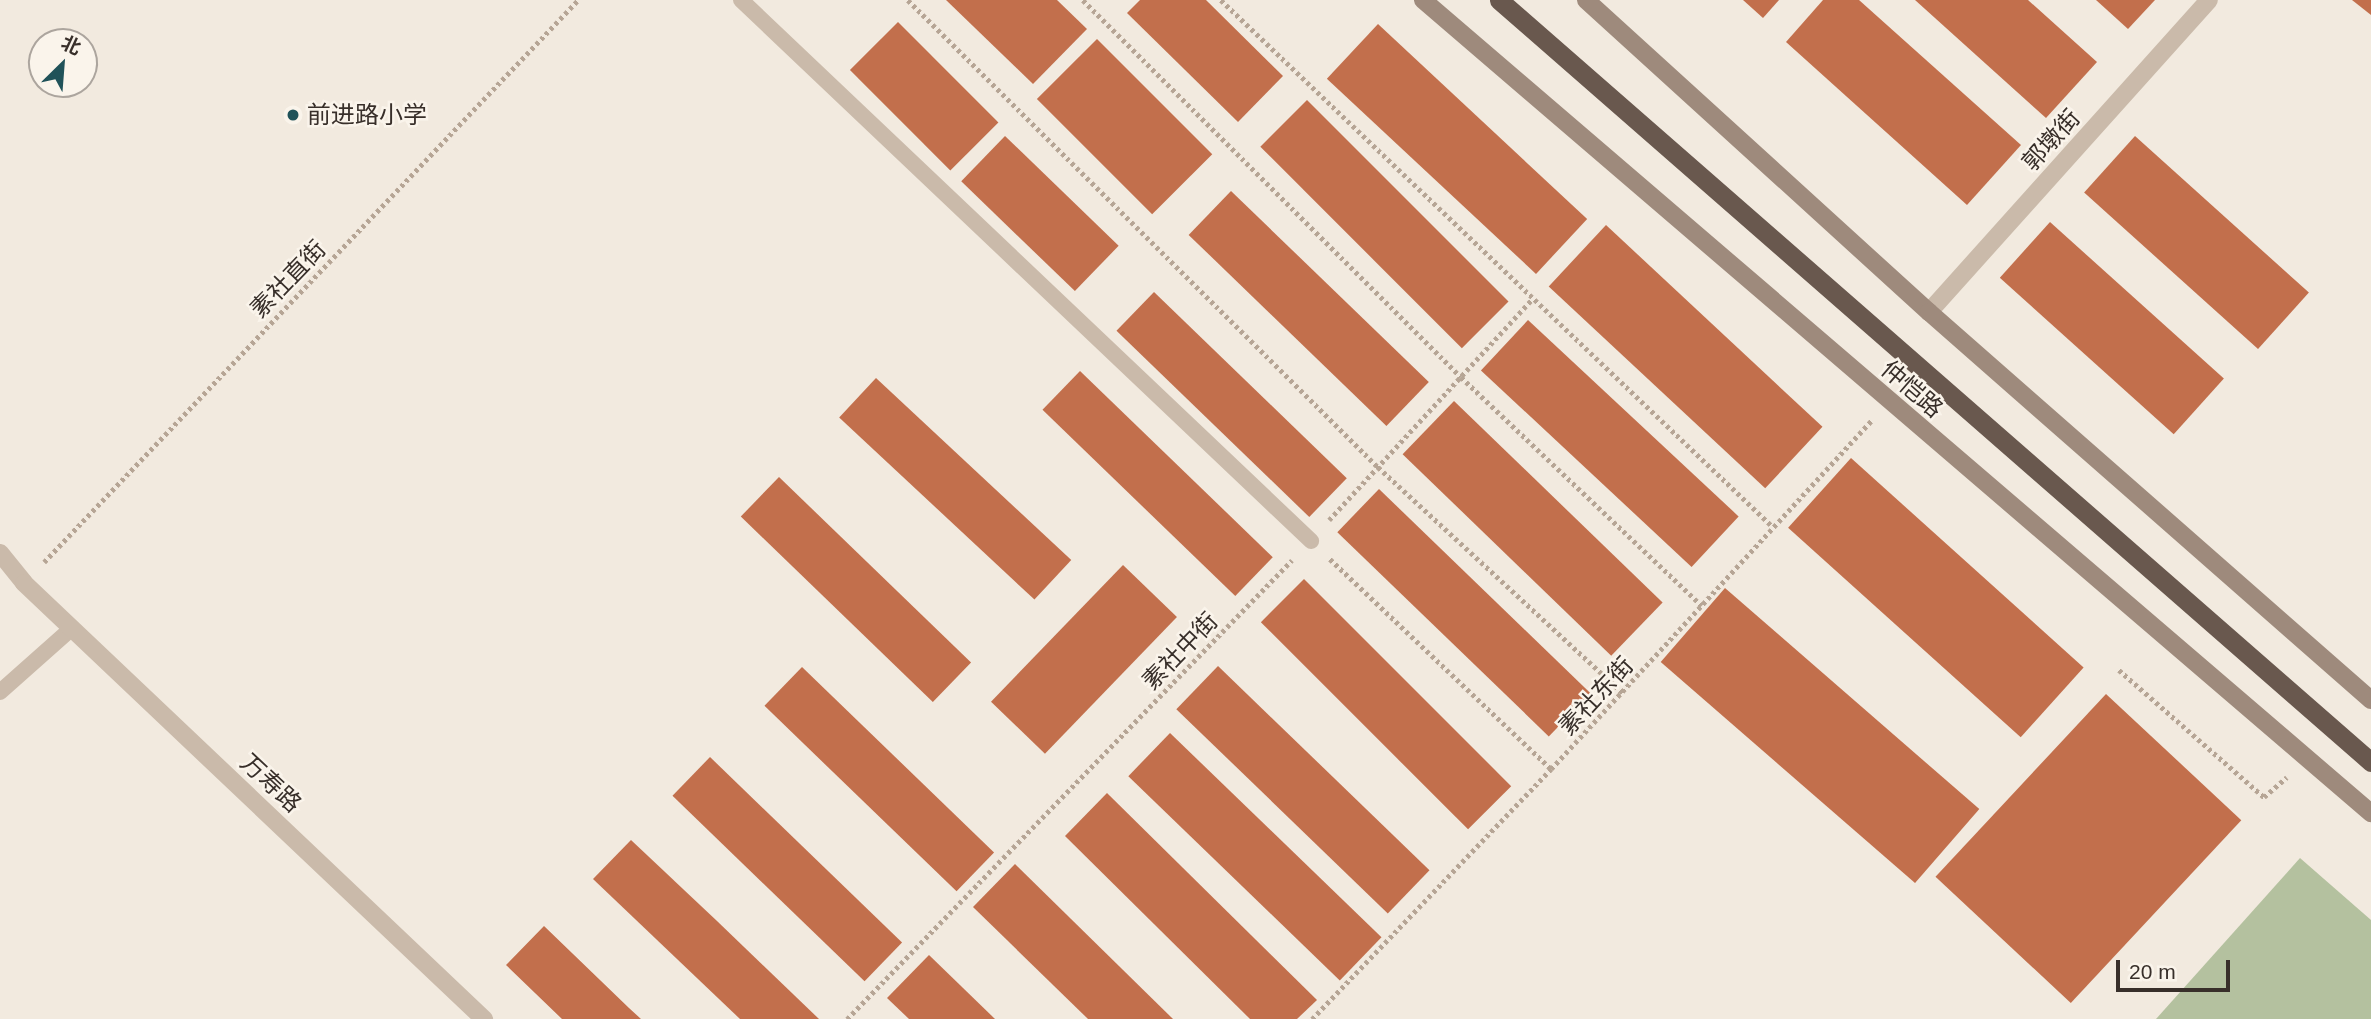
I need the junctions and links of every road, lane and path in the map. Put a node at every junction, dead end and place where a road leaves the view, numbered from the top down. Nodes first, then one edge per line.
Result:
1 (578, 0) edge
2 (741, 0) edge
3 (908, 0) edge
4 (1083, 0) edge
5 (1221, 0) edge
6 (1423, 0) edge
7 (1499, 0) edge
8 (1586, 0) edge
9 (2209, 0) edge
10 (1531, 300) junction
11 (1928, 312) junction
12 (1461, 377) junction
13 (1889, 401) junction
14 (1378, 467) junction
15 (1773, 527) junction
16 (1311, 541) junction
17 (0, 553) edge
18 (24, 583) junction
19 (1702, 606) junction
20 (72, 628) junction
21 (2119, 670) dead end
22 (0, 692) edge
23 (1623, 693) junction
24 (2371, 700) edge
25 (2371, 762) edge
26 (1551, 769) junction
27 (2264, 797) dead end
28 (2371, 813) edge
29 (484, 1019) edge
30 (847, 1019) edge
31 (1312, 1019) edge

1 - 18 path, 素社直街
2 - 16 lane
3 - 14 path
4 - 12 path
5 - 10 path
6 - 13 main road, 仲恺路
7 - 25 highway
8 - 11 main road
9 - 11 street, 郭墩街
10 - 12 path, 素社中街
10 - 15 path
11 - 24 main road
12 - 14 path, 素社中街
12 - 19 path
13 - 15 path, 素社东街
13 - 28 main road, 仲恺路
14 - 16 path, 素社中街
14 - 23 path
15 - 19 path, 素社东街
16 - 26 path, 素社东街
16 - 30 path, 素社中街
17 - 18 street, 万寿路
18 - 20 street, 万寿路
19 - 23 path, 素社东街
20 - 22 lane
20 - 29 street, 万寿路
21 - 27 path
23 - 26 path, 素社东街
26 - 31 path

